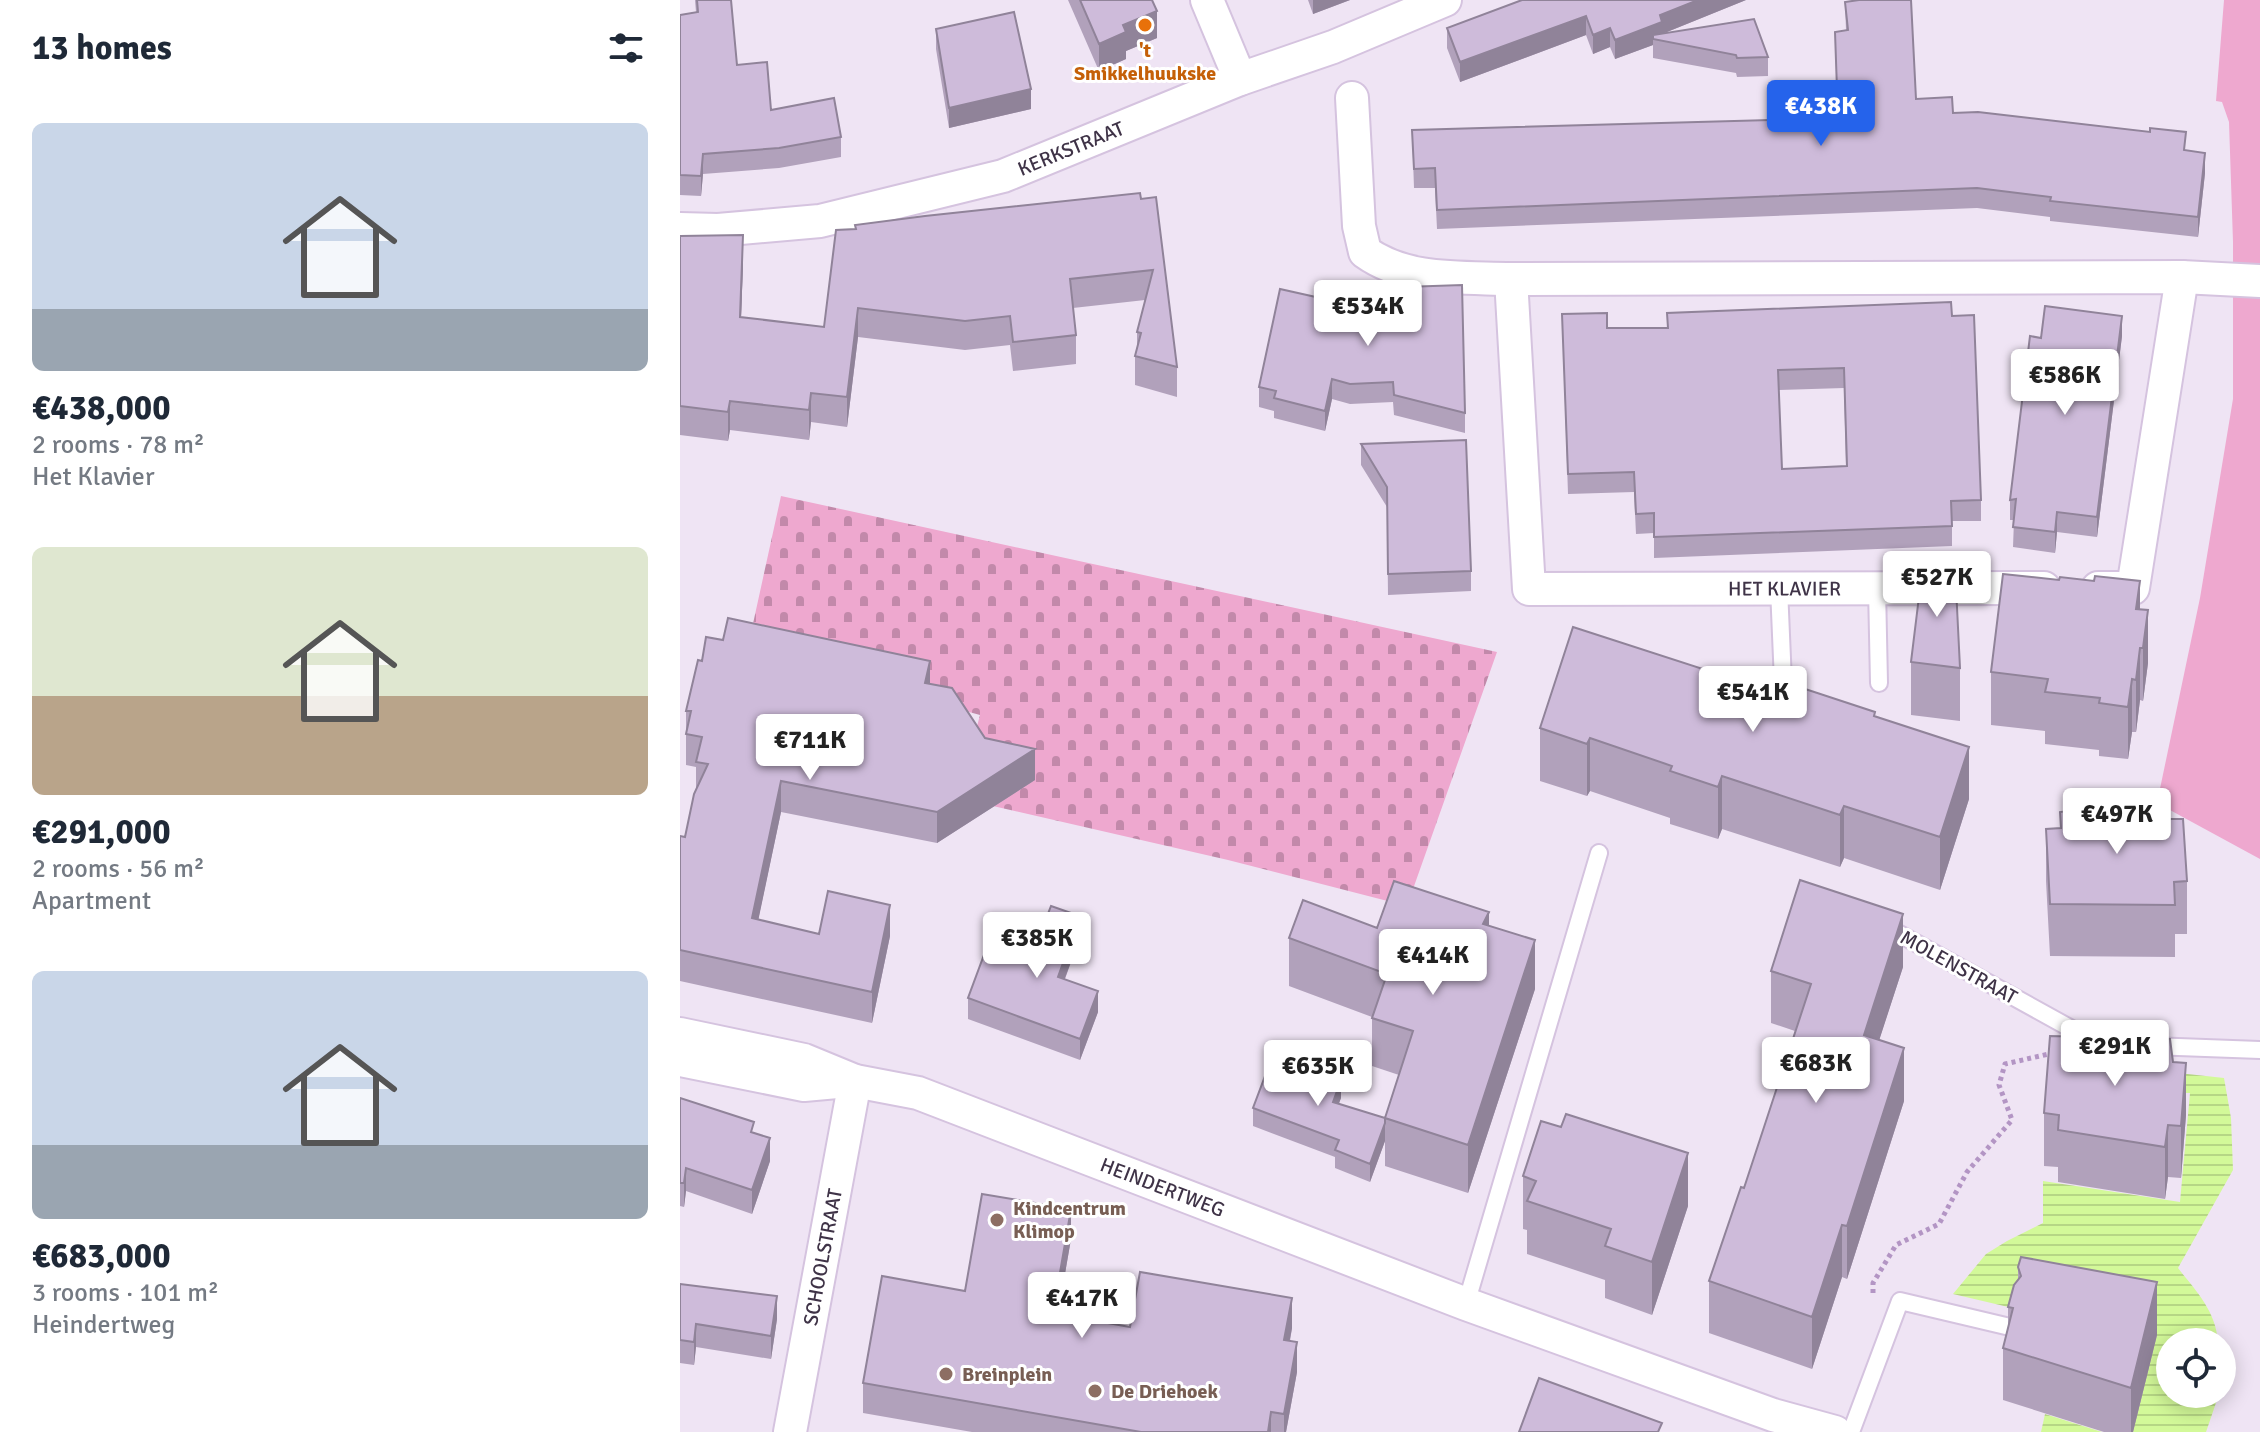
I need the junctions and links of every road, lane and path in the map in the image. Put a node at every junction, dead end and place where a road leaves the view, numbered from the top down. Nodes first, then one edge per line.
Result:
1 (1207, 0) edge
2 (1445, 0) edge
3 (1240, 79) junction
4 (1352, 98) dead end
5 (680, 229) edge
6 (2182, 277) junction
7 (1511, 279) junction
8 (2260, 281) edge
9 (1779, 588) junction
10 (1877, 588) junction
11 (1783, 682) edge
12 (1879, 683) dead end
13 (1599, 853) dead end
14 (1874, 919) edge
15 (680, 1034) edge
16 (2097, 1043) junction
17 (2260, 1050) edge
18 (680, 1060) edge
19 (855, 1081) junction
20 (1466, 1304) junction
21 (2010, 1327) edge
22 (1885, 1341) junction
23 (1769, 1423) edge
24 (790, 1432) edge
25 (1835, 1432) edge
26 (1851, 1432) edge

1 - 3 street
2 - 3 street, KERKSTRAAT
3 - 5 street, KERKSTRAAT
4 - 7 street
6 - 7 street
6 - 8 street
6 - 10 street, HET KLAVIER
7 - 9 street, HET KLAVIER
9 - 10 street, HET KLAVIER
9 - 11 lane
10 - 12 lane
13 - 20 lane
14 - 16 lane, MOLENSTRAAT
15 - 19 street, HEINDERTWEG
16 - 17 lane, MOLENSTRAAT
16 - 22 path
18 - 19 street, HEINDERTWEG
19 - 20 street, HEINDERTWEG
19 - 24 street, SCHOOLSTRAAT
20 - 23 street, HEINDERTWEG
21 - 22 lane
22 - 26 lane
23 - 25 street, HEINDERTWEG

